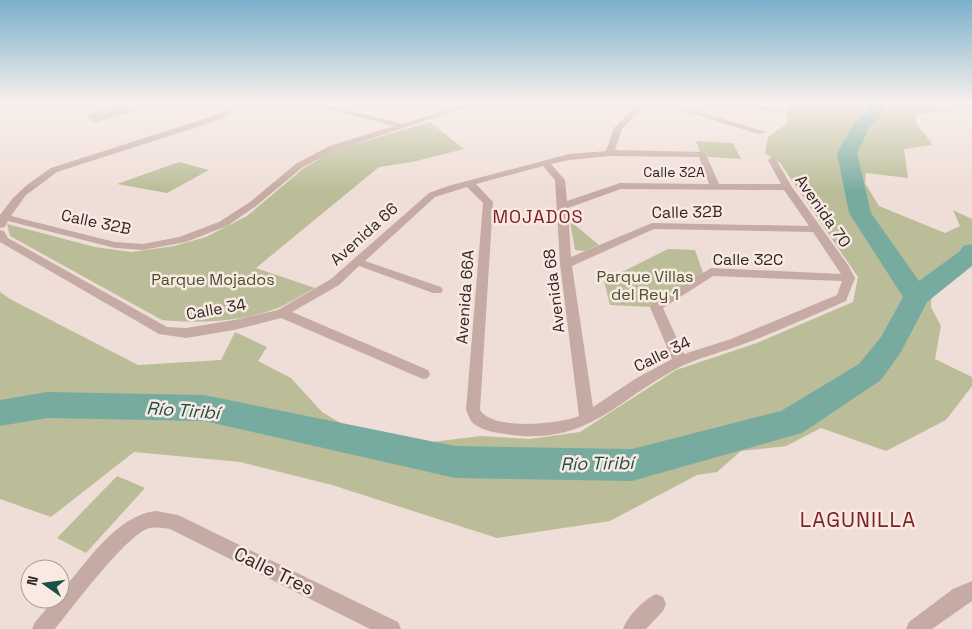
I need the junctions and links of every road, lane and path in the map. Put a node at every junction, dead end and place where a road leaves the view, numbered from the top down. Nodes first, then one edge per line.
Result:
1 (171, 132) edge
2 (383, 132) edge
3 (617, 132) edge
4 (610, 153) junction
5 (772, 160) dead end
6 (546, 164) junction
7 (470, 184) junction
8 (715, 186) junction
9 (787, 187) junction
10 (564, 206) junction
11 (2, 222) edge
12 (817, 229) junction
13 (0, 233) edge
14 (358, 262) junction
15 (566, 264) junction
16 (849, 278) junction
17 (437, 290) dead end
18 (282, 313) junction
19 (680, 361) junction
20 (423, 374) dead end
21 (478, 418) joint
22 (588, 419) junction
23 (972, 591) edge
24 (656, 604) dead end
25 (42, 629) edge
26 (391, 629) edge
27 (633, 629) edge
28 (916, 629) edge

1 - 11 street
2 - 11 street, Calle 32B
3 - 4 street
4 - 6 street, Avenida 66
4 - 8 street, Avenida 66
5 - 9 street, Avenida 70
6 - 7 street, Avenida 66
6 - 10 street, Avenida 68
7 - 14 street, Avenida 66
7 - 21 street, Avenida 66A
8 - 9 street, Calle 32A
8 - 10 street, Calle 32A
9 - 12 street, Avenida 70
10 - 15 street, Avenida 68
12 - 15 street, Calle 32B
12 - 16 street, Avenida 70
13 - 18 street, Calle 34
14 - 17 street
14 - 18 street, Avenida 66
15 - 22 street, Avenida 68
16 - 19 street, Calle 34
16 - 19 street, Calle 32C
18 - 20 street
19 - 22 street, Calle 34
21 - 22 street, Calle 34
23 - 28 street
24 - 27 street
25 - 26 street, Calle Tres

